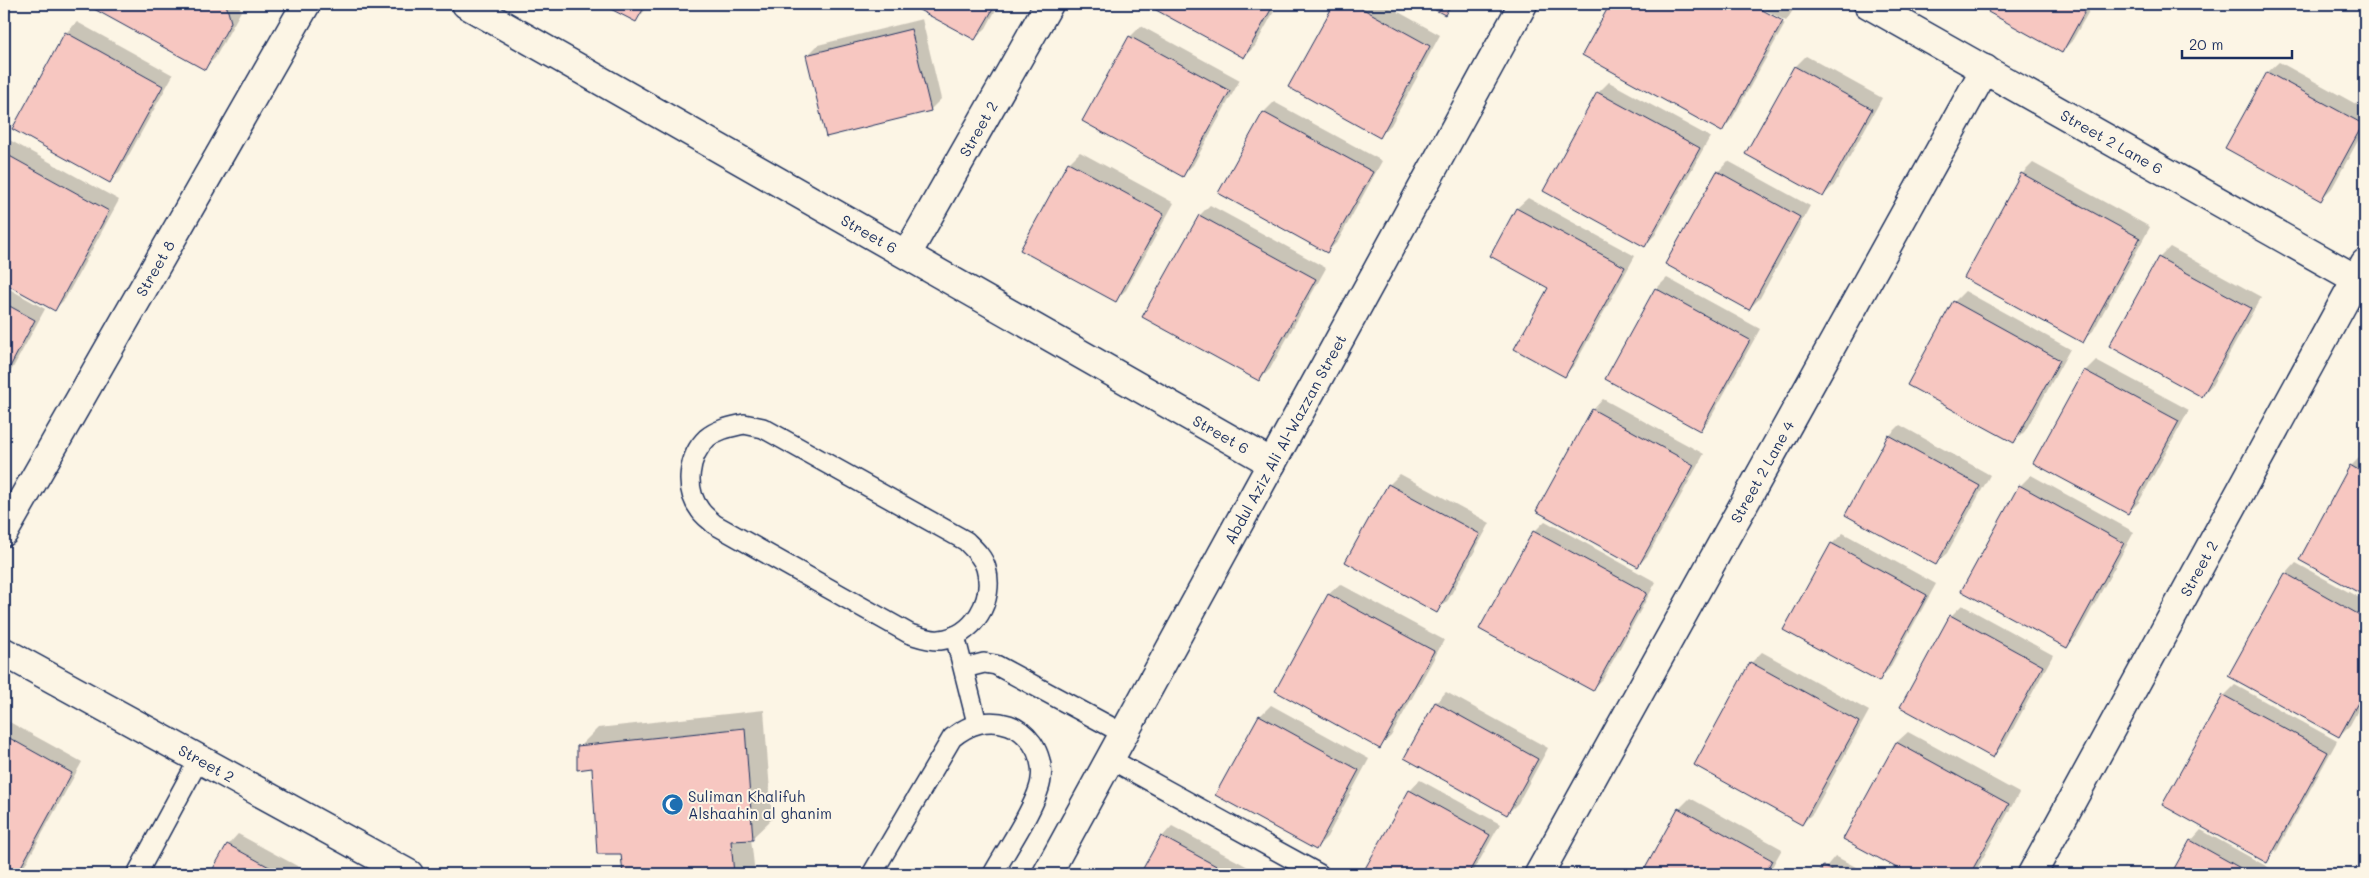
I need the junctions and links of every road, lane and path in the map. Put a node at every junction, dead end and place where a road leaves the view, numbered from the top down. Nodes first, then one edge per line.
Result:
1 (306, 4) edge
2 (466, 4) edge
3 (1049, 4) edge
4 (1523, 4) edge
5 (1868, 4) edge
6 (1984, 69) junction
7 (907, 254) junction
8 (2361, 271) edge
9 (1272, 463) junction
10 (4, 532) edge
11 (955, 636) junction
12 (4, 652) edge
13 (964, 668) junction
14 (977, 723) junction
15 (1124, 734) junction
16 (199, 759) junction
17 (1110, 759) junction
18 (137, 874) edge
19 (409, 874) edge
20 (872, 874) edge
21 (993, 874) edge
22 (1047, 874) edge
23 (1319, 874) edge
24 (1538, 874) edge
25 (2032, 874) edge

1 - 10 street, Street 8
2 - 7 street, Street 6
3 - 7 street, Street 2
4 - 9 street, Abdul Aziz Ali Al-Wazzan Street
5 - 6 street, Street 2 Lane 6
6 - 8 street, Street 2 Lane 6
6 - 24 street, Street 2 Lane 4
7 - 9 street, Street 6
8 - 25 street, Street 2
9 - 15 street, Abdul Aziz Ali Al-Wazzan Street
11 - 11 lane
11 - 13 lane
12 - 16 street, Street 2
13 - 14 lane
13 - 15 lane
14 - 20 lane
14 - 21 lane
15 - 17 street, Abdul Aziz Ali Al-Wazzan Street
16 - 18 lane
16 - 19 street, Street 2
17 - 22 street, Abdul Aziz Ali Al-Wazzan Street
17 - 23 lane

